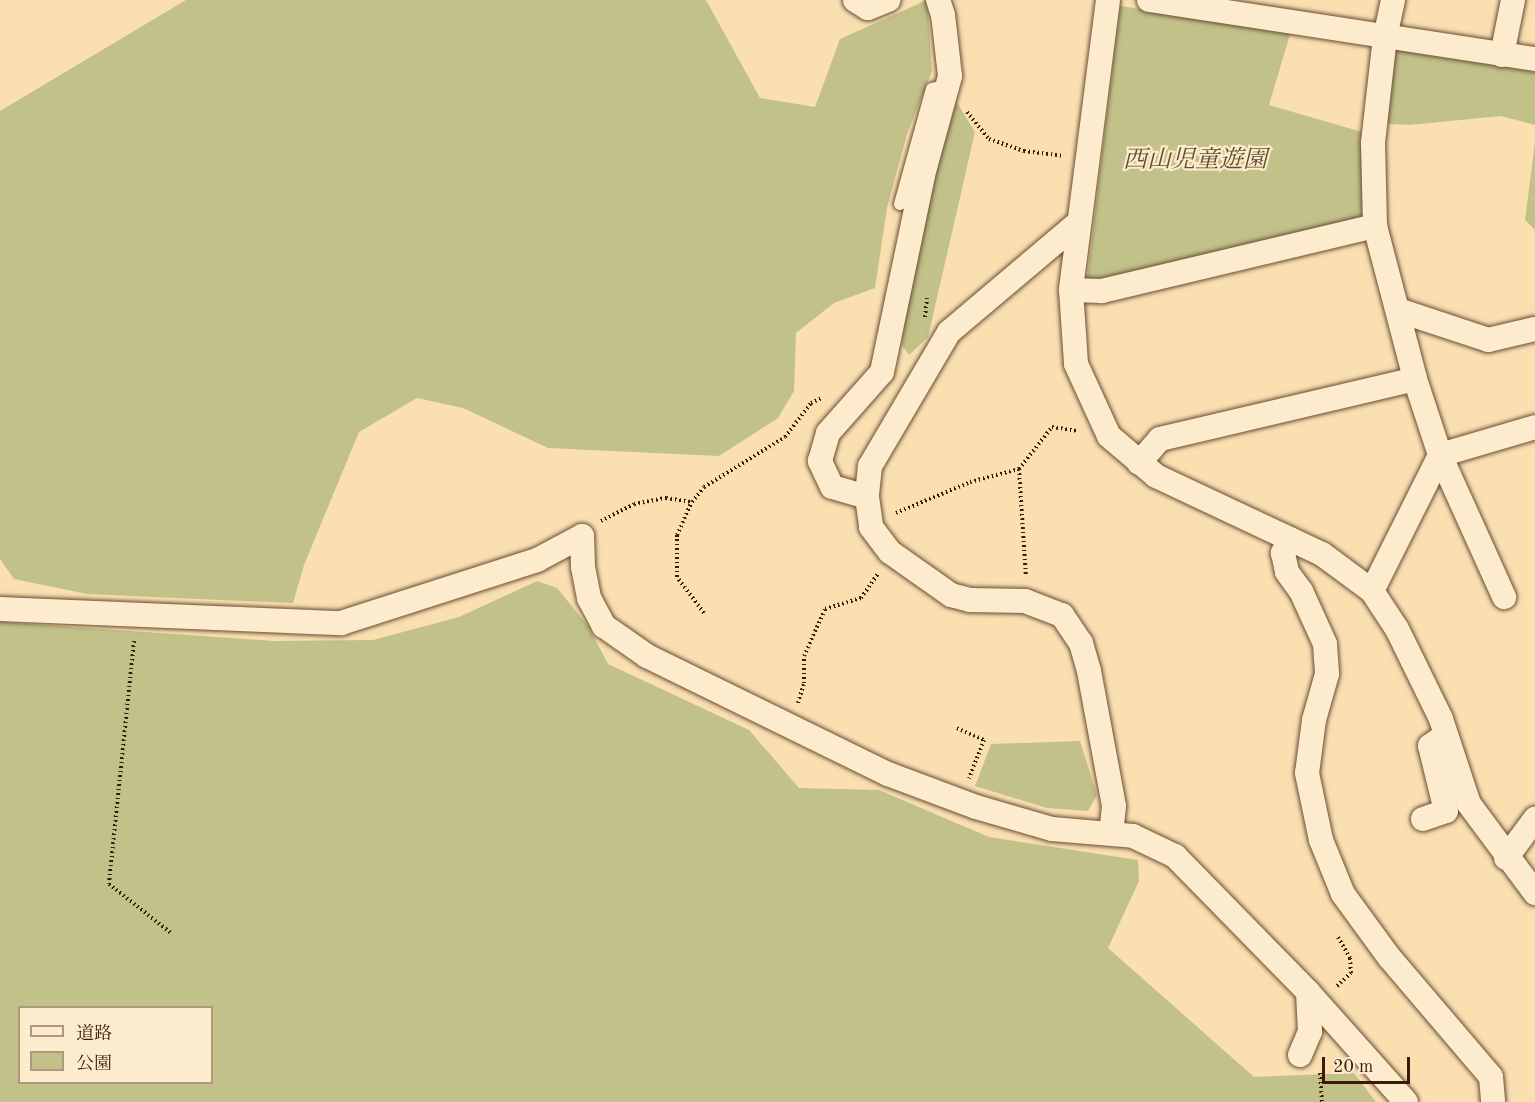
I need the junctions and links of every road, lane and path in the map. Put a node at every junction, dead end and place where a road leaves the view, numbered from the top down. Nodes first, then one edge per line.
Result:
1 (855, 0) edge
2 (888, 0) edge
3 (938, 0) edge
4 (1108, 0) edge
5 (1149, 0) edge
6 (1393, 0) edge
7 (1513, 0) edge
8 (1273, 10) edge
9 (1385, 37) junction
10 (1502, 55) junction
11 (1535, 59) edge
12 (949, 80) junction
13 (1087, 154) junction
14 (900, 204) dead end
15 (1078, 224) junction
16 (1375, 226) junction
17 (1071, 290) junction
18 (927, 294) dead end
19 (1398, 310) junction
20 (924, 328) dead end
21 (1535, 329) edge
22 (1415, 379) junction
23 (832, 392) dead end
24 (1535, 427) edge
25 (1109, 436) junction
26 (1440, 455) junction
27 (1139, 462) junction
28 (1019, 469) junction
29 (867, 497) junction
30 (692, 502) junction
31 (871, 527) junction
32 (582, 536) junction
33 (1290, 539) junction
34 (892, 553) junction
35 (1026, 584) dead end
36 (1372, 591) junction
37 (1504, 597) dead end
38 (0, 609) edge
39 (704, 613) dead end
40 (136, 617) junction
41 (791, 727) junction
42 (957, 728) dead end
43 (1446, 735) junction
44 (960, 801) junction
45 (1423, 819) dead end
46 (1535, 819) edge
47 (1111, 833) junction
48 (1506, 858) junction
49 (1535, 893) edge
50 (1343, 894) junction
51 (172, 934) dead end
52 (1313, 997) junction
53 (1300, 1055) dead end
54 (1406, 1102) edge
55 (1493, 1102) edge

1 - 2 street
3 - 12 street
4 - 13 street
5 - 8 street
6 - 9 street
7 - 10 street
8 - 9 street
9 - 10 street
9 - 16 street
10 - 11 street
12 - 13 path
12 - 14 lane
12 - 29 street
13 - 15 street
15 - 17 street
15 - 29 street
16 - 17 street
16 - 19 street
17 - 25 street
18 - 20 path
19 - 21 street
19 - 22 street
22 - 26 street
22 - 27 street
23 - 30 path
24 - 26 street
25 - 27 street
25 - 28 path
26 - 36 street
26 - 37 street
27 - 33 street
28 - 31 path
28 - 35 path
29 - 31 street
30 - 32 path
30 - 39 path
31 - 34 street
32 - 40 street
32 - 41 street
33 - 36 street
33 - 50 street
34 - 41 path
34 - 47 street
36 - 43 street
38 - 40 street
40 - 51 path
41 - 44 street
42 - 44 path
43 - 45 street
43 - 48 street
44 - 47 street
46 - 48 street
47 - 52 street
48 - 49 street
50 - 52 path
50 - 55 street
52 - 53 street
52 - 54 street

